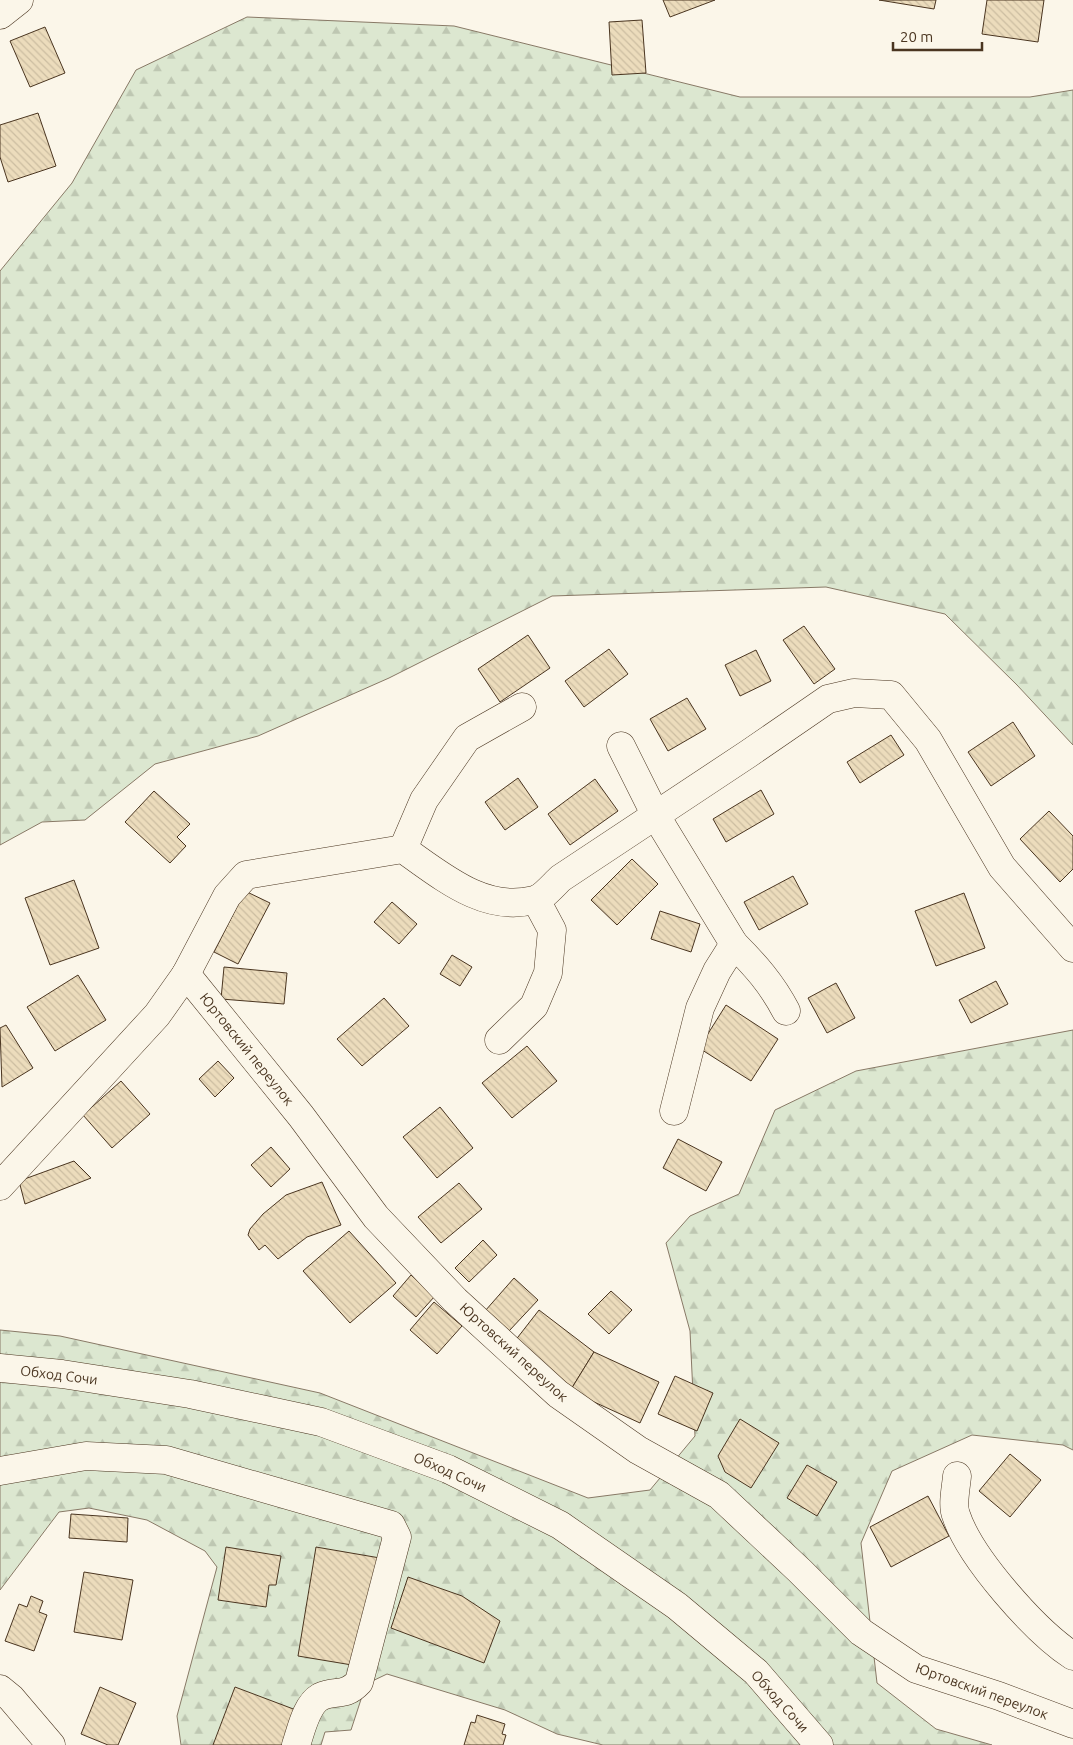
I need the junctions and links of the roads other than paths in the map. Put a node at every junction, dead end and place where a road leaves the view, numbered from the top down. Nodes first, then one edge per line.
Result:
1 (19, 0) edge
2 (0, 16) edge
3 (522, 707) dead end
4 (621, 746) dead end
5 (656, 816) junction
6 (403, 849) junction
7 (536, 900) junction
8 (734, 944) junction
9 (1073, 948) edge
10 (186, 974) junction
11 (786, 1011) dead end
12 (499, 1040) dead end
13 (674, 1111) dead end
14 (0, 1186) edge
15 (0, 1368) edge
16 (0, 1471) edge
17 (957, 1476) dead end
18 (1073, 1656) edge
19 (0, 1689) edge
20 (1073, 1724) edge
21 (51, 1745) edge
22 (296, 1745) edge
23 (819, 1745) edge

1 - 2 main road
3 - 6 main road
4 - 5 main road
5 - 7 main road
5 - 8 main road
5 - 9 main road
6 - 7 main road
6 - 10 main road
7 - 12 main road
8 - 11 main road
8 - 13 main road
10 - 14 main road
10 - 20 main road, Юртовский переулок
15 - 23 main road, Обход Сочи
16 - 22 main road
17 - 18 main road
19 - 21 main road

